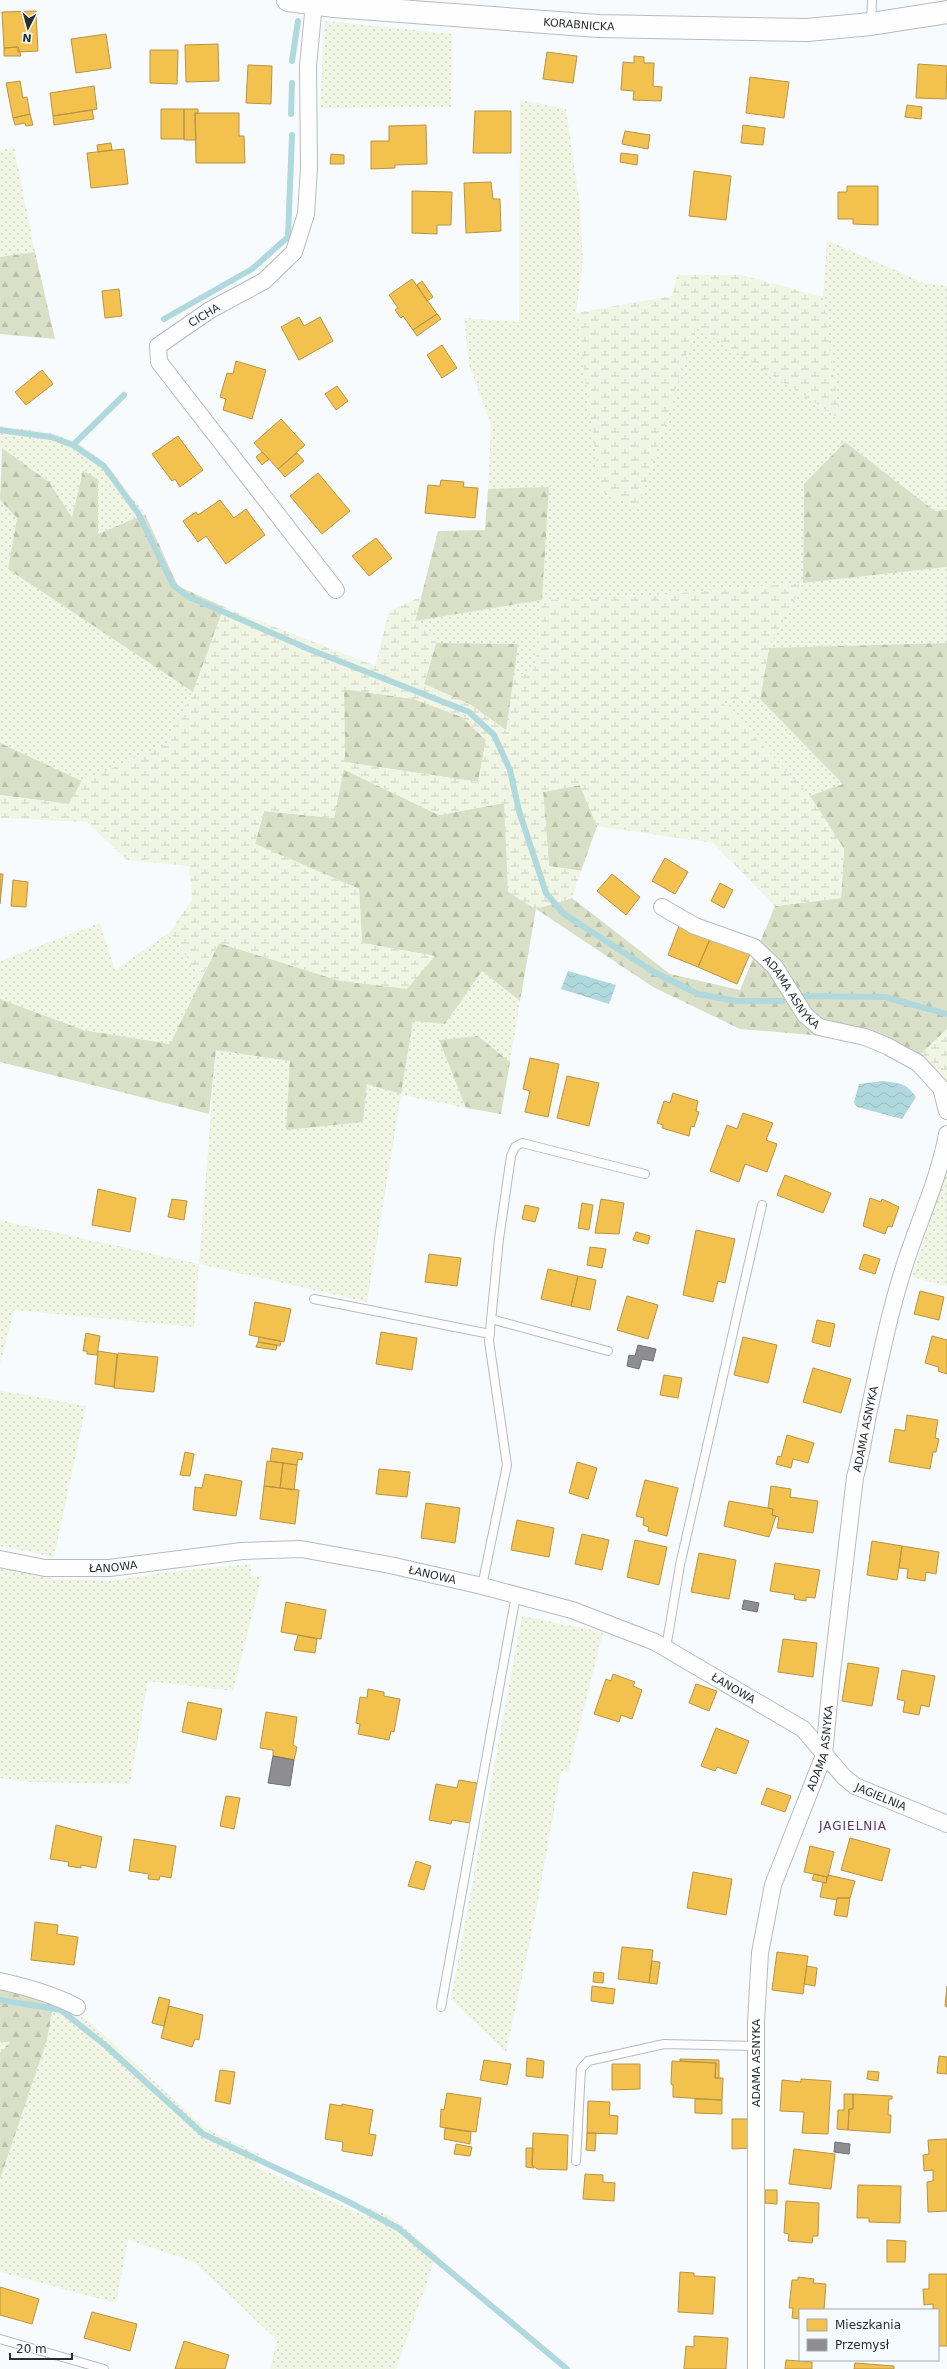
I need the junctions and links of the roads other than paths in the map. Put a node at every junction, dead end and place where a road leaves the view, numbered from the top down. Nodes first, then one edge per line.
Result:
1 (288, 0) edge
2 (872, 0) edge
3 (314, 3) junction
4 (947, 12) edge
5 (871, 24) junction
6 (336, 590) dead end
7 (662, 907) dead end
8 (947, 1111) edge
9 (947, 1134) edge
10 (645, 1174) dead end
11 (762, 1205) dead end
12 (314, 1299) dead end
13 (491, 1319) junction
14 (490, 1334) junction
15 (608, 1351) dead end
16 (0, 1558) edge
17 (482, 1586) junction
18 (516, 1595) junction
19 (666, 1648) junction
20 (824, 1755) junction
21 (947, 1824) edge
22 (0, 1981) edge
23 (441, 2006) dead end
24 (77, 2007) dead end
25 (756, 2046) junction
26 (576, 2161) dead end
27 (0, 2339) edge
28 (104, 2369) edge
29 (756, 2369) edge

1 - 3 street, KORABNICKA
2 - 5 lane
3 - 5 street, KORABNICKA
3 - 6 street, CICHA
4 - 5 street, KORABNICKA
7 - 8 street, ADAMA ASNYKA
9 - 20 street, ADAMA ASNYKA
10 - 13 lane
11 - 19 lane
12 - 14 lane
13 - 14 lane
13 - 15 lane
14 - 17 lane
16 - 17 street, ŁANOWA
17 - 18 street, ŁANOWA
18 - 19 street, ŁANOWA
18 - 23 lane
19 - 20 street, ŁANOWA
20 - 21 street, JAGIELNIA
20 - 25 street, ADAMA ASNYKA
22 - 24 street
25 - 26 lane
25 - 29 street, ADAMA ASNYKA
27 - 28 lane

